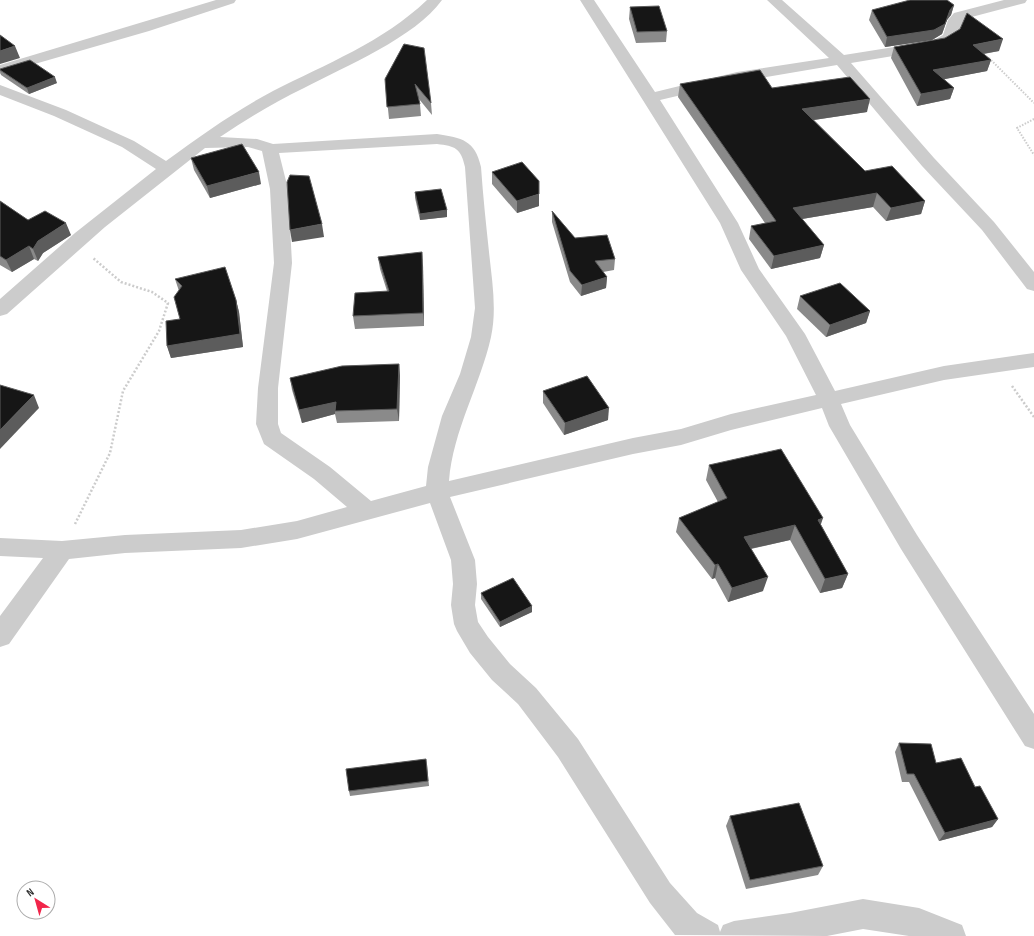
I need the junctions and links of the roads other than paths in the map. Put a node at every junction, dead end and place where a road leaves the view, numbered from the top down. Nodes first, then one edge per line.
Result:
1 (229, 0) edge
2 (436, 0) edge
3 (586, 0) edge
4 (774, 0) edge
5 (1020, 0) edge
6 (840, 60) junction
7 (0, 70) edge
8 (0, 90) edge
9 (651, 98) junction
10 (200, 143) junction
11 (270, 149) junction
12 (167, 169) junction
13 (1034, 285) edge
14 (0, 310) edge
15 (1034, 360) edge
16 (829, 400) junction
17 (437, 492) junction
18 (368, 512) junction
19 (0, 547) edge
20 (62, 550) junction
21 (0, 636) edge
22 (1034, 737) edge
23 (707, 936) edge
24 (734, 936) edge
25 (951, 936) edge

1 - 7 street
2 - 10 street
3 - 9 street
4 - 6 street
5 - 6 street
6 - 9 street
6 - 13 street
8 - 12 street
9 - 16 street
10 - 11 street
10 - 12 street
11 - 17 street
11 - 18 street
12 - 14 street
15 - 16 street
16 - 17 street
16 - 22 street
17 - 18 street
17 - 23 street
18 - 20 street
19 - 20 street
20 - 21 street
24 - 25 street

